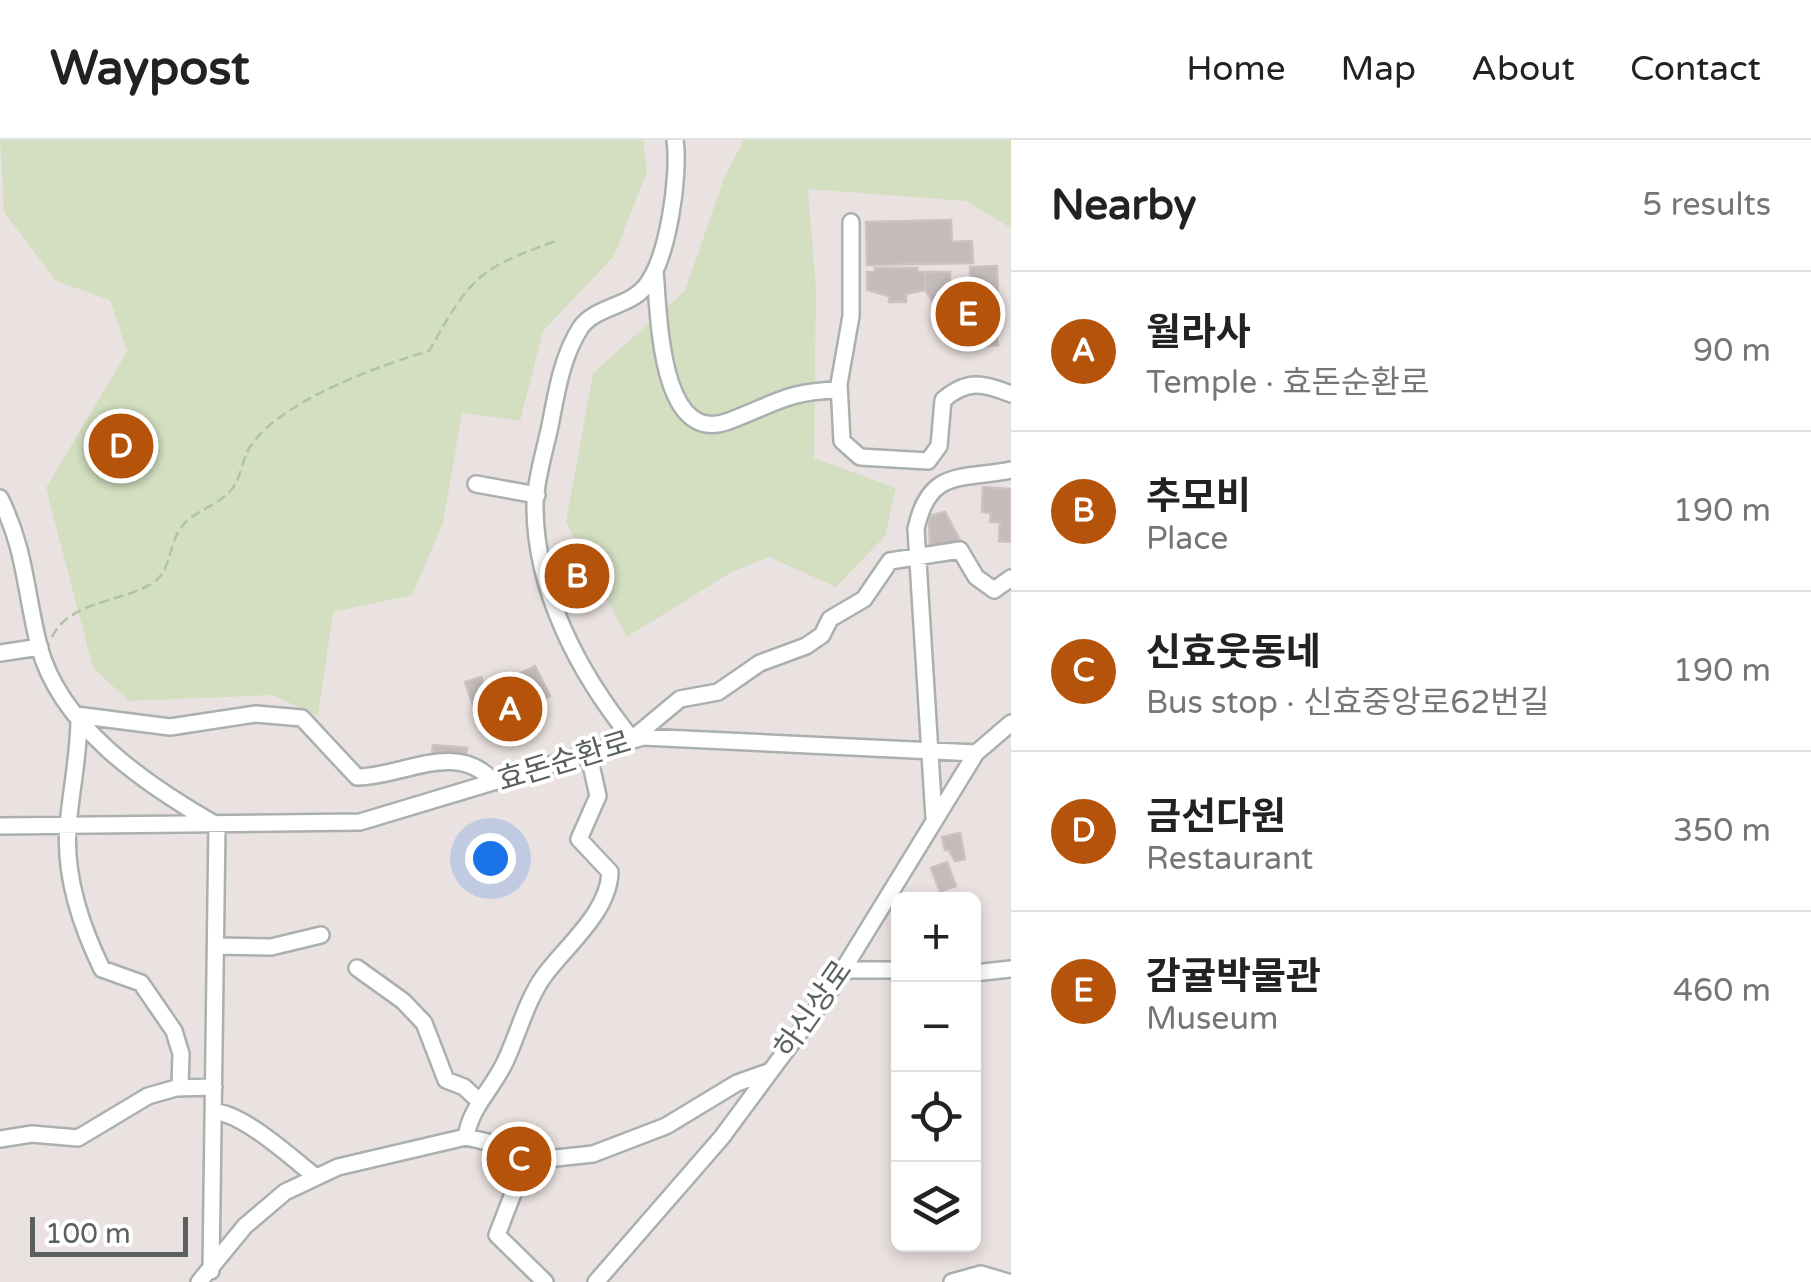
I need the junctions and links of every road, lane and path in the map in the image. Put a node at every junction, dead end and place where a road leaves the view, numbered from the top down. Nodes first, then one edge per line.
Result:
1 (675, 140) edge
2 (851, 222) dead end
3 (556, 241) dead end
4 (654, 270) junction
5 (839, 390) junction
6 (1011, 394) edge
7 (1011, 470) edge
8 (476, 484) dead end
9 (536, 495) junction
10 (0, 498) edge
11 (918, 555) junction
12 (1011, 578) edge
13 (41, 652) junction
14 (0, 653) edge
15 (77, 716) junction
16 (1011, 724) edge
17 (632, 739) junction
18 (588, 751) junction
19 (933, 751) junction
20 (976, 753) junction
21 (494, 782) junction
22 (934, 818) junction
23 (217, 824) junction
24 (0, 826) edge
25 (68, 826) junction
26 (322, 935) dead end
27 (216, 946) junction
28 (357, 968) dead end
29 (1011, 969) edge
30 (842, 970) junction
31 (891, 970) edge
32 (981, 972) edge
33 (768, 1072) junction
34 (214, 1087) junction
35 (180, 1088) junction
36 (478, 1100) junction
37 (214, 1112) junction
38 (466, 1138) junction
39 (0, 1139) edge
40 (529, 1152) junction
41 (316, 1177) junction
42 (207, 1279) edge
43 (545, 1282) edge
44 (596, 1282) edge
45 (952, 1282) edge
46 (1008, 1282) edge

1 - 4 street
2 - 5 street
3 - 13 path
4 - 5 street
4 - 9 street
5 - 6 street
7 - 11 street
8 - 9 street
9 - 17 street
10 - 13 street
11 - 12 street
11 - 17 street
11 - 19 street
13 - 14 street
13 - 15 street
15 - 21 street
15 - 23 street
15 - 25 street
16 - 20 street, 하신상로
17 - 18 street, 효돈순환로
17 - 19 street, 효돈순환로
18 - 21 street, 효돈순환로
18 - 36 street
19 - 20 street, 효돈순환로
19 - 22 street
20 - 22 street, 하신상로
21 - 23 street, 효돈순환로
22 - 30 street, 하신상로
23 - 25 street, 효돈순환로
23 - 27 street
24 - 25 street, 효돈순환로
25 - 35 street
26 - 27 street
27 - 34 street
28 - 36 street
29 - 32 street
30 - 31 street
30 - 33 street, 하신상로
33 - 40 street
33 - 44 street, 하신상로
34 - 35 street
34 - 37 street
35 - 39 street
36 - 38 street
37 - 41 street
37 - 42 street
38 - 40 street
38 - 41 street
40 - 43 street
41 - 42 street
45 - 46 street

